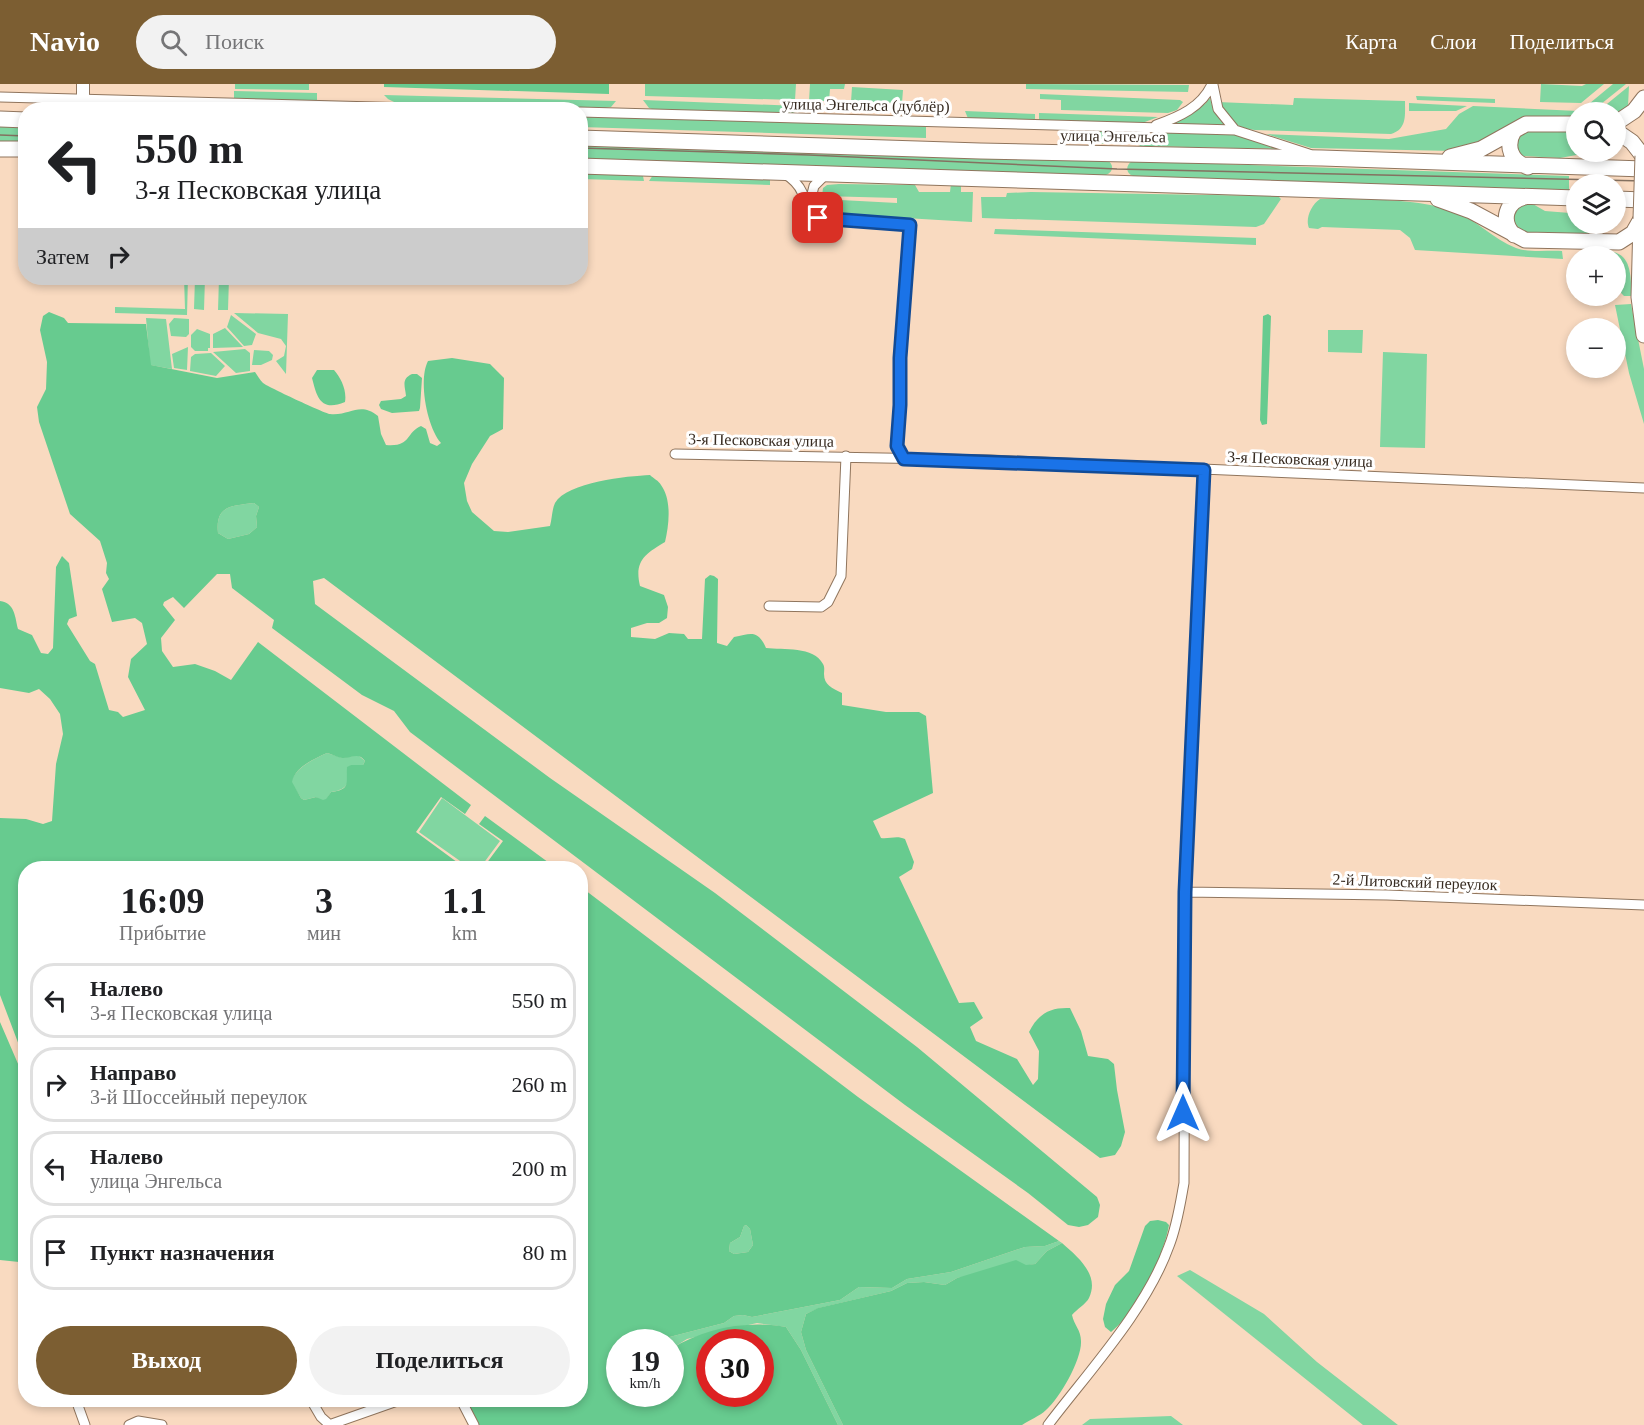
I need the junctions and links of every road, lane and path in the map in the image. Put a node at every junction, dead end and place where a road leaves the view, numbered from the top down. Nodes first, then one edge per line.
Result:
1 (83, 84) edge
2 (1213, 84) edge
3 (0, 97) edge
4 (1644, 98) edge
5 (60, 102) edge
6 (84, 102) edge
7 (588, 112) edge
8 (1626, 116) edge
9 (0, 119) edge
10 (18, 120) edge
11 (1566, 124) edge
12 (1151, 127) junction
13 (1235, 130) junction
14 (1514, 131) junction
15 (588, 138) edge
16 (1626, 138) edge
17 (1644, 138) edge
18 (0, 148) edge
19 (18, 149) edge
20 (1118, 154) junction
21 (1643, 156) edge
22 (1322, 158) junction
23 (1418, 161) junction
24 (588, 166) edge
25 (1528, 166) junction
26 (1644, 170) edge
27 (786, 174) junction
28 (825, 175) junction
29 (1117, 183) junction
30 (1420, 195) junction
31 (1527, 197) junction
32 (1566, 198) edge
33 (1626, 199) edge
34 (1644, 200) edge
35 (808, 217) junction
36 (1641, 219) junction
37 (1516, 237) junction
38 (1609, 243) junction
39 (1639, 275) junction
40 (1644, 334) edge
41 (675, 454) dead end
42 (846, 456) junction
43 (904, 459) junction
44 (1204, 470) junction
45 (1644, 488) edge
46 (769, 606) dead end
47 (1185, 892) junction
48 (1644, 905) edge
49 (79, 1407) edge
50 (315, 1407) edge
51 (380, 1407) edge
52 (465, 1407) edge
53 (85, 1425) edge
54 (129, 1425) edge
55 (162, 1425) edge
56 (330, 1425) edge
57 (474, 1425) edge
58 (1048, 1425) edge

1 - 6 street
2 - 12 street
2 - 13 street
3 - 5 street
4 - 8 main road
7 - 12 street, улица Энгельса (дублёр)
9 - 10 main road
11 - 14 main road
12 - 13 street, улица Энгельса (дублёр)
13 - 22 street, улица Энгельса (дублёр)
14 - 23 main road
14 - 25 main road
15 - 20 main road, улица Энгельса
16 - 21 main road
17 - 21 main road
18 - 19 main road
20 - 22 main road, улица Энгельса
20 - 29 main road
21 - 36 main road, bridge
22 - 23 main road, улица Энгельса
23 - 25 main road, улица Энгельса
24 - 27 main road
25 - 26 main road, улица Энгельса
27 - 28 main road
27 - 35 street
28 - 29 main road
28 - 35 street
29 - 30 main road
30 - 31 main road
30 - 37 main road
31 - 32 main road
31 - 37 main road
33 - 34 main road
35 - 43 street
36 - 38 main road
36 - 39 main road
37 - 38 main road
38 - 39 main road
39 - 40 main road
41 - 42 street, 3-я Песковская улица
42 - 43 street, 3-я Песковская улица
42 - 46 street, 3-я Песковская улица
43 - 44 street, 3-я Песковская улица
44 - 45 street, 3-я Песковская улица
44 - 47 street
47 - 48 street, 2-й Литовский переулок
47 - 58 street
49 - 53 street
50 - 56 street
51 - 56 street
52 - 57 street
54 - 55 street

